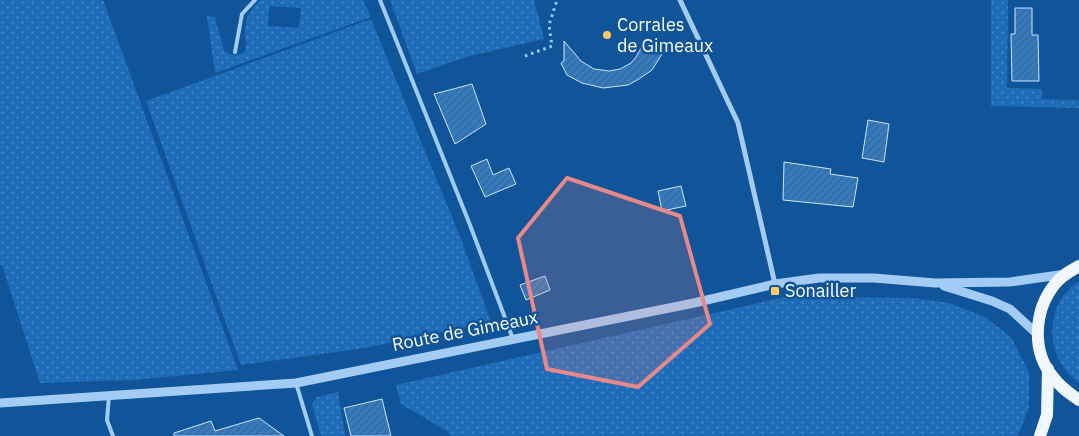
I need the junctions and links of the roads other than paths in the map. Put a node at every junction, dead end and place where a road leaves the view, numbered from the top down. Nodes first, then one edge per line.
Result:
1 (255, 0) edge
2 (380, 0) edge
3 (680, 0) edge
4 (235, 52) dead end
5 (1079, 266) edge
6 (1066, 274) junction
7 (935, 283) junction
8 (775, 284) junction
9 (1037, 334) junction
10 (512, 339) junction
11 (1048, 369) junction
12 (296, 383) junction
13 (109, 396) junction
14 (1079, 400) edge
15 (0, 403) edge
16 (113, 436) edge
17 (312, 436) edge
18 (1040, 436) edge

1 - 4 lane
2 - 10 lane
3 - 8 street
5 - 6 main road, Route de Gimeaux
6 - 7 street, Route de Gimeaux
6 - 9 main road
7 - 8 street, Route de Gimeaux
7 - 9 street, Route de Gimeaux
8 - 10 street, Route de Gimeaux
9 - 11 main road
10 - 12 street, Route de Gimeaux
11 - 14 main road
11 - 18 main road
12 - 13 street, Route de Gimeaux
12 - 17 lane
13 - 15 street, Route de Gimeaux
13 - 16 lane

